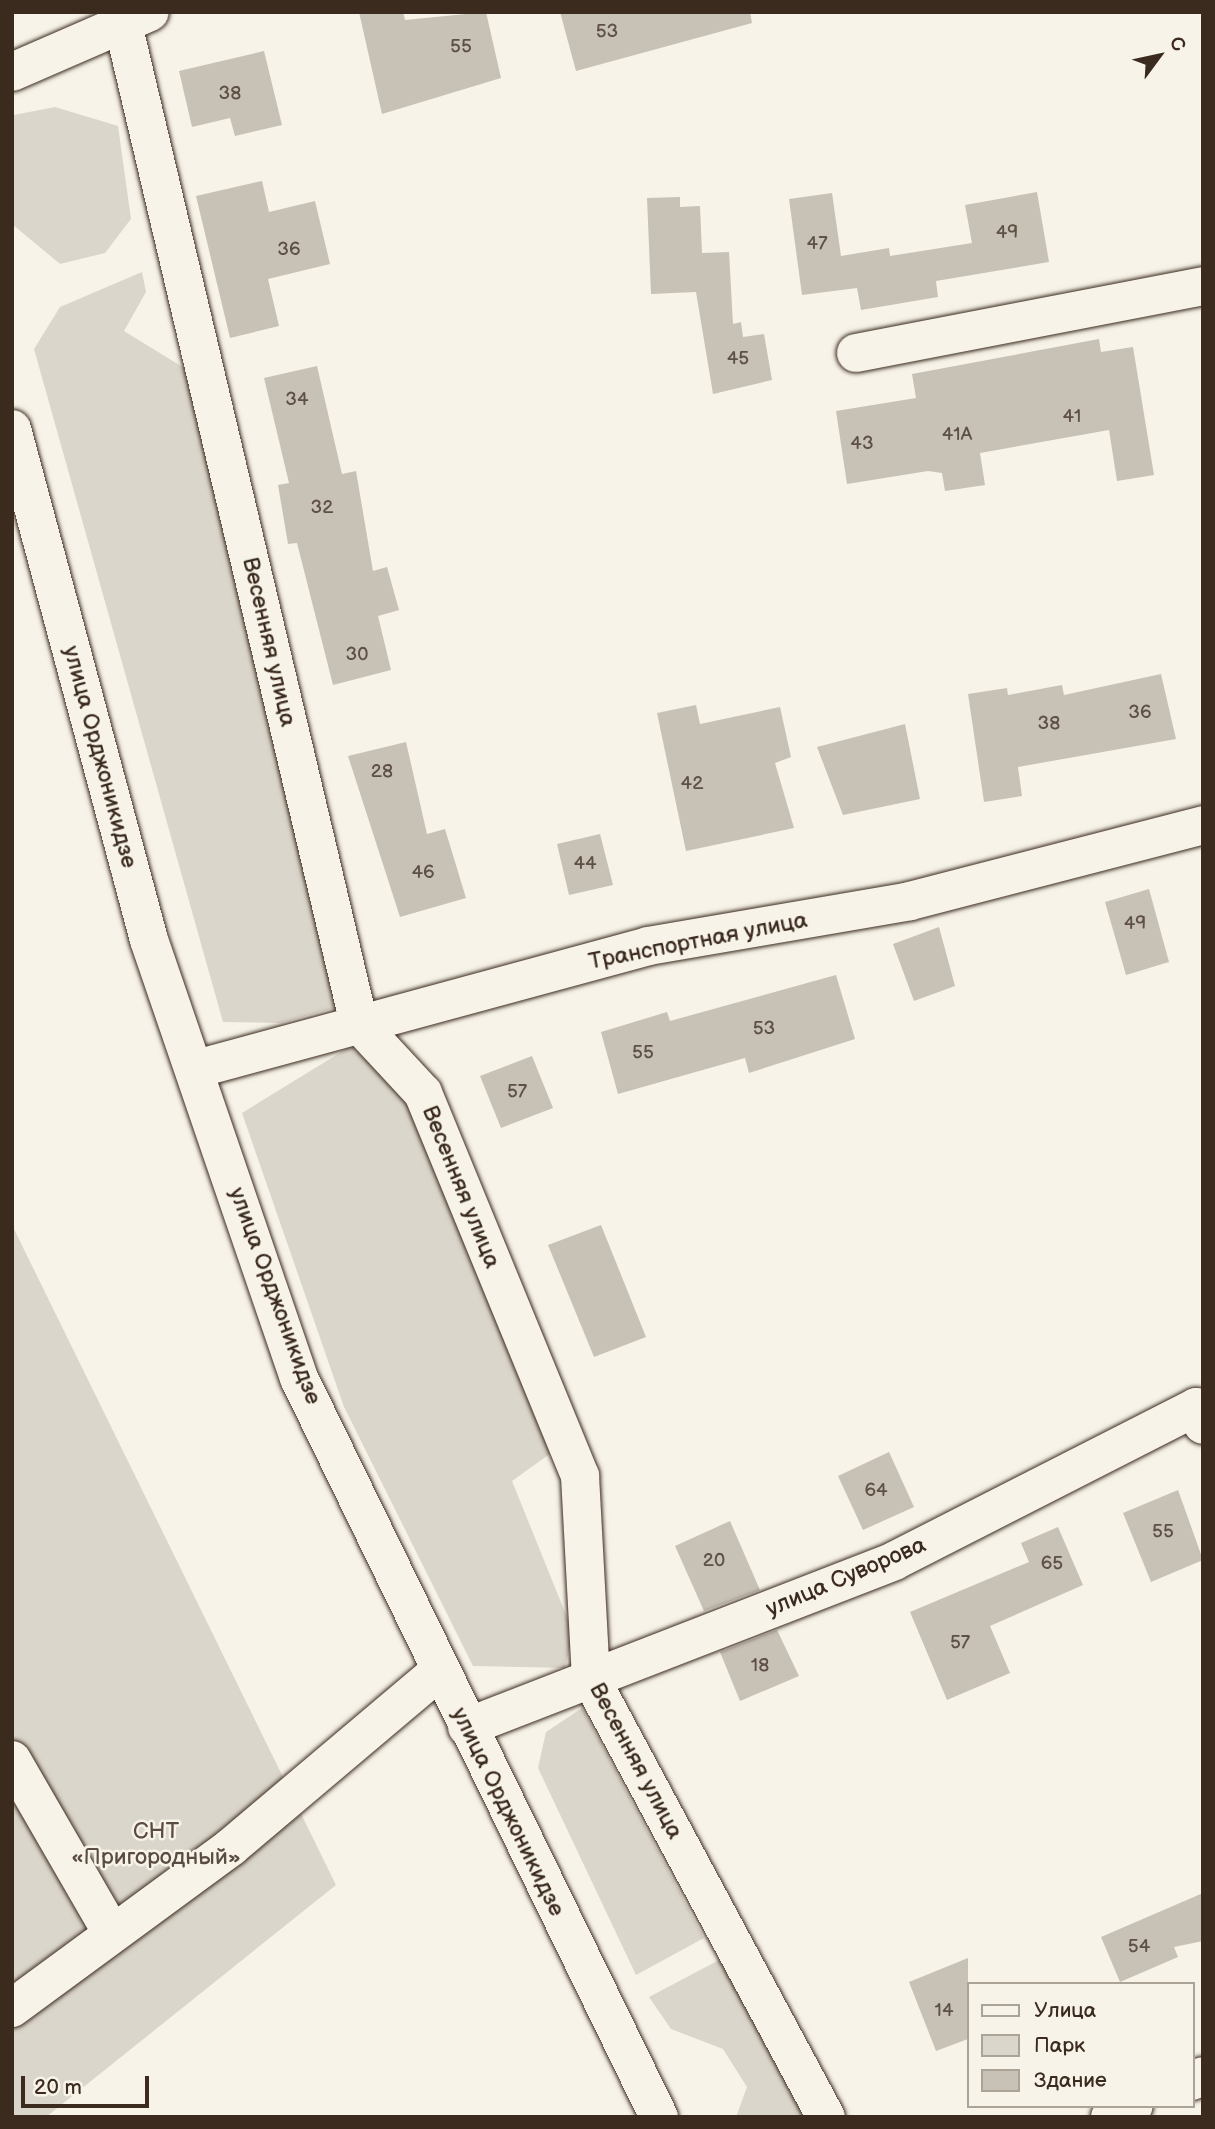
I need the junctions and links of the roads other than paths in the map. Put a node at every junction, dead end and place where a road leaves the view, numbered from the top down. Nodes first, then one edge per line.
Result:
1 (137, 18) edge
2 (12, 72) edge
3 (1203, 286) edge
4 (856, 353) dead end
5 (12, 429) edge
6 (1203, 825) edge
7 (359, 1024) junction
8 (196, 1069) junction
9 (1203, 1425) edge
10 (439, 1671) junction
11 (590, 1679) junction
12 (467, 1727) junction
13 (12, 1760) edge
14 (110, 1930) junction
15 (12, 2008) edge
16 (1130, 2108) edge
17 (659, 2117) edge
18 (826, 2117) edge
19 (1110, 2117) edge

1 - 2 street
1 - 7 street, Весенняя улица
3 - 4 street
5 - 8 street, улица Орджоникидзе
6 - 7 street, Транспортная улица
7 - 8 street, Транспортная улица
7 - 11 street, Весенняя улица
8 - 10 street, улица Орджоникидзе
9 - 11 street, улица Суворова
10 - 12 street, улица Орджоникидзе
10 - 14 street
11 - 12 street, улица Суворова
11 - 18 street, Весенняя улица
12 - 17 street, улица Орджоникидзе
13 - 14 street
14 - 15 street
16 - 19 street

